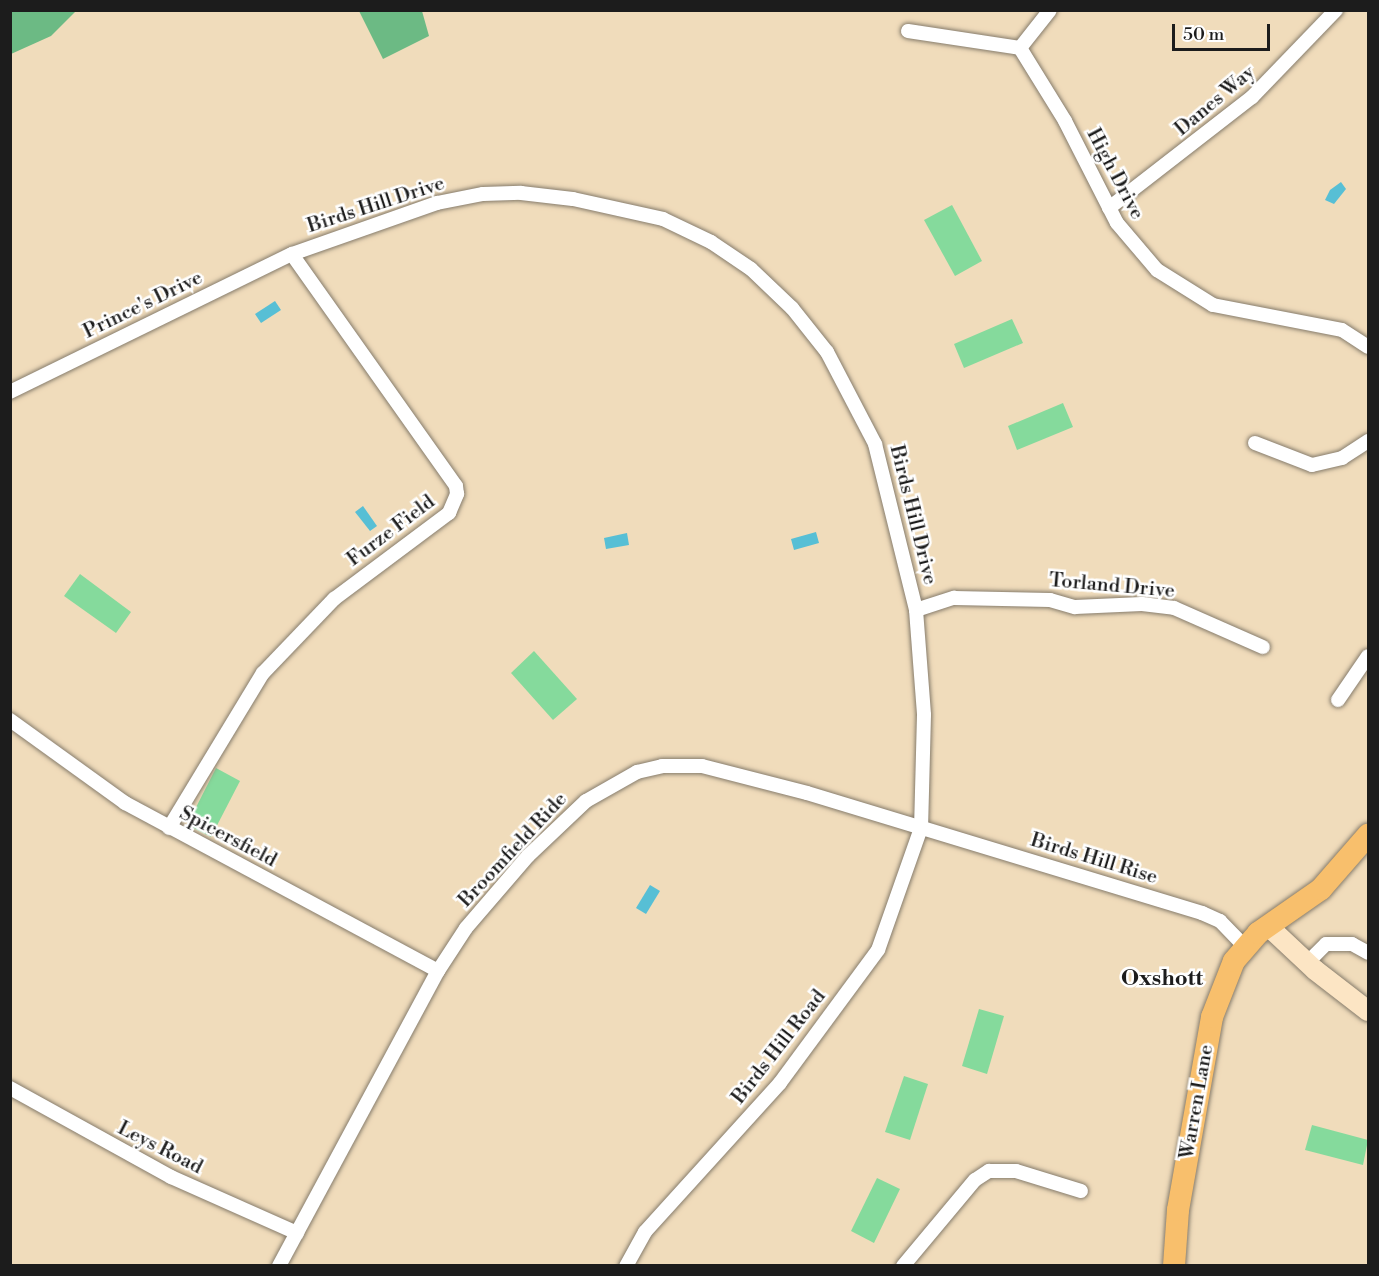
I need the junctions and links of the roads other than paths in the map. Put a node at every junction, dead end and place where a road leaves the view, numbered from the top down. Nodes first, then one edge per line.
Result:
1 (1050, 10) edge
2 (1336, 10) edge
3 (908, 31) dead end
4 (1020, 48) junction
5 (1108, 208) junction
6 (292, 254) junction
7 (1368, 347) edge
8 (10, 392) edge
9 (1368, 441) edge
10 (1255, 443) dead end
11 (916, 610) junction
12 (1263, 647) dead end
13 (1368, 657) edge
14 (1338, 700) dead end
15 (10, 720) edge
16 (169, 828) junction
17 (921, 828) junction
18 (1368, 835) edge
19 (1268, 926) junction
20 (1244, 946) junction
21 (1368, 953) edge
22 (1307, 963) junction
23 (438, 971) junction
24 (1368, 1011) edge
25 (10, 1088) edge
26 (1081, 1191) dead end
27 (297, 1233) junction
28 (279, 1266) edge
29 (626, 1266) edge
30 (903, 1266) edge
31 (1174, 1266) edge

1 - 4 street
2 - 5 street, Danes Way
3 - 4 street
4 - 5 street, High Drive
5 - 7 street, High Drive
6 - 8 street, Prince's Drive
6 - 11 street, Birds Hill Drive
6 - 16 street, Furze Field
9 - 10 street
11 - 12 street, Torland Drive
11 - 17 street, Birds Hill Drive
13 - 14 street
15 - 16 street, Spicersfield
16 - 23 street, Spicersfield
17 - 20 street, Birds Hill Rise
17 - 23 street, Broomfield Ride
17 - 29 street, Birds Hill Road
18 - 19 main road
19 - 20 main road
19 - 22 street
20 - 31 main road, Warren Lane
21 - 22 street
22 - 24 street
23 - 27 street, Broomfield Ride
25 - 27 street, Leys Road
26 - 30 street
27 - 28 street, Broomfield Ride

